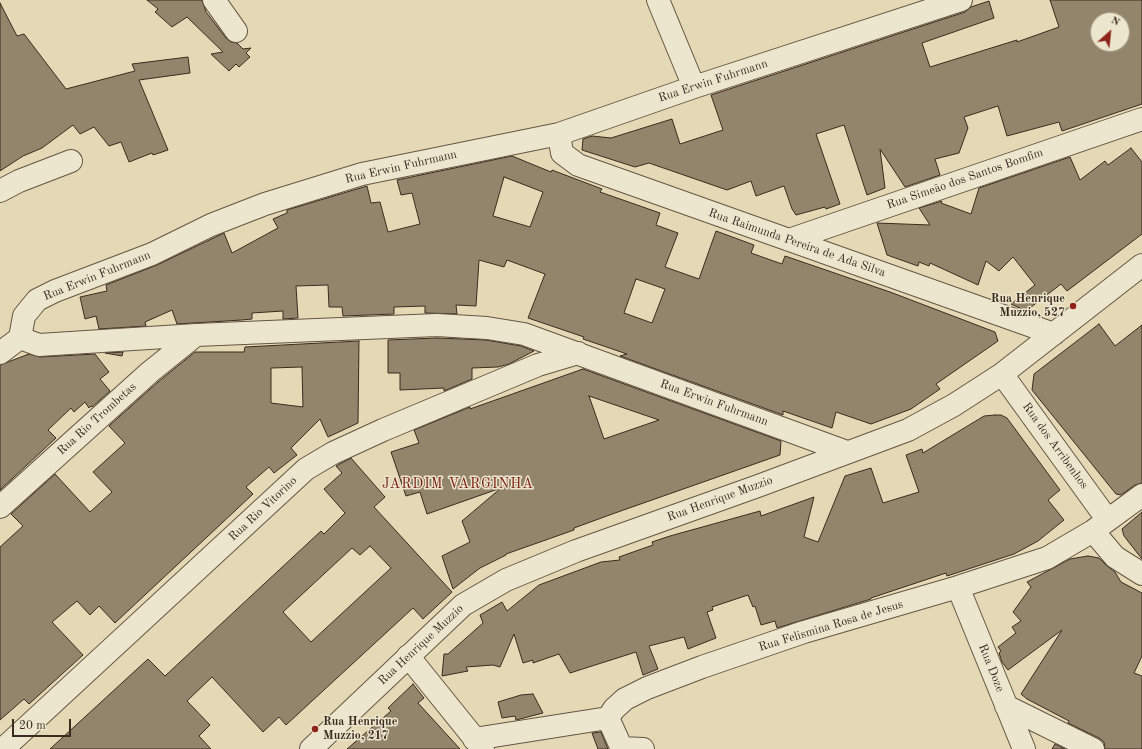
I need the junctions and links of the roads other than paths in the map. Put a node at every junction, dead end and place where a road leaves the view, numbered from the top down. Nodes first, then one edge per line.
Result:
1 (214, 0) edge
2 (658, 0) edge
3 (961, 0) edge
4 (236, 31) dead end
5 (694, 88) junction
6 (1142, 119) edge
7 (559, 134) junction
8 (71, 161) dead end
9 (0, 191) edge
10 (789, 240) junction
11 (1142, 264) edge
12 (196, 334) junction
13 (1054, 334) junction
14 (20, 338) junction
15 (0, 353) edge
16 (578, 353) junction
17 (1002, 374) junction
18 (847, 452) junction
19 (1142, 494) edge
20 (0, 507) edge
21 (1100, 525) junction
22 (1142, 574) edge
23 (958, 587) junction
24 (408, 656) junction
25 (1006, 706) junction
26 (608, 718) junction
27 (478, 744) edge
28 (622, 748) edge
29 (3, 749) edge
30 (312, 749) edge
31 (643, 749) edge
32 (1024, 749) edge
33 (1093, 749) edge

1 - 4 street
2 - 5 street
3 - 5 street, Rua Erwin Fuhrmann
5 - 7 street, Rua Erwin Fuhrmann
6 - 10 street, Rua Simeão dos Santos Bomfim
7 - 10 street, Rua Raimunda Pereira de Ada Silva
7 - 14 street, Rua Erwin Fuhrmann
8 - 9 street
10 - 13 street, Rua Raimunda Pereira de Ada Silva
11 - 13 street, Rua Henrique Muzzio
12 - 14 street, Rua Erwin Fuhrmann
12 - 16 street, Rua Erwin Fuhrmann
12 - 20 street, Rua Rio Trombetas
13 - 17 street, Rua Henrique Muzzio
14 - 15 street
16 - 18 street, Rua Erwin Fuhrmann
16 - 29 street, Rua Rio Vitorino
17 - 18 street, Rua Henrique Muzzio
17 - 21 street, Rua dos Arribenhos
18 - 24 street, Rua Henrique Muzzio
19 - 21 street, Rua Felismina Rosa de Jesus
21 - 22 street, Rua dos Arribenhos
21 - 23 street, Rua Felismina Rosa de Jesus
23 - 25 street, Rua Doze
23 - 26 street, Rua Felismina Rosa de Jesus
24 - 27 street
24 - 30 street, Rua Henrique Muzzio
25 - 32 street, Rua Doze
25 - 33 street
26 - 27 street
26 - 28 street
28 - 31 street

